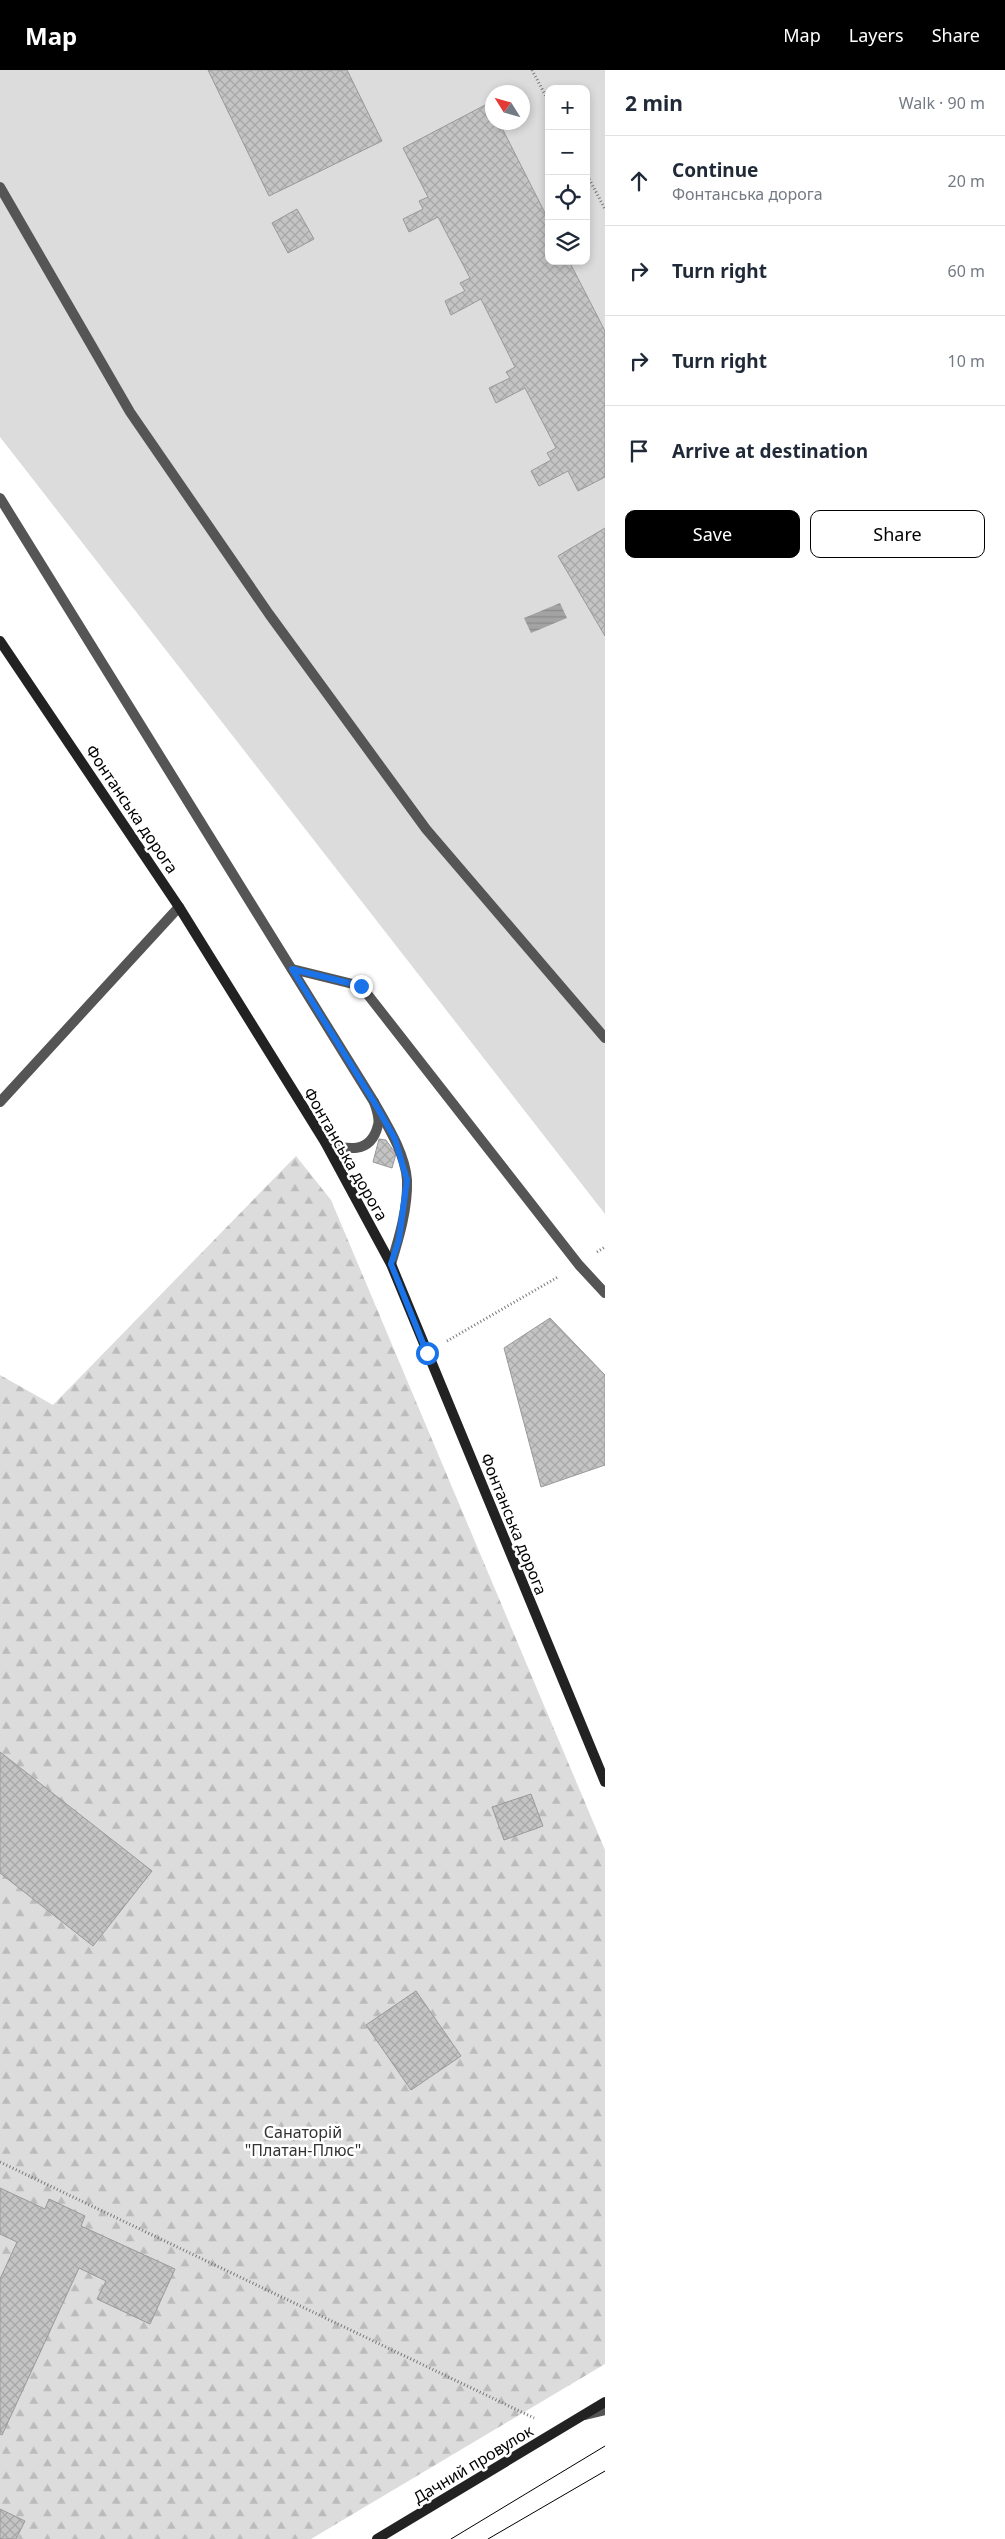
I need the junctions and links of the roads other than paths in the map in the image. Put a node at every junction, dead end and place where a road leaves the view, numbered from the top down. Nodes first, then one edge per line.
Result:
1 (0, 188) edge
2 (0, 498) edge
3 (0, 641) edge
4 (180, 907) junction
5 (292, 969) junction
6 (605, 1038) edge
7 (0, 1102) edge
8 (374, 1102) junction
9 (325, 1142) junction
10 (391, 1264) junction
11 (605, 1293) edge
12 (605, 1782) edge
13 (605, 2402) edge
14 (605, 2410) edge
15 (584, 2416) junction
16 (377, 2539) edge

1 - 6 street
2 - 5 street
3 - 4 main road, Фонтанська дорога
4 - 7 street
4 - 9 main road, Фонтанська дорога
5 - 8 street
5 - 11 street
8 - 9 street
8 - 10 street
9 - 10 main road, Фонтанська дорога
10 - 12 main road, Фонтанська дорога
13 - 15 main road, Дачний провулок
14 - 15 street, Дачний провулок
15 - 16 main road, Дачний провулок

